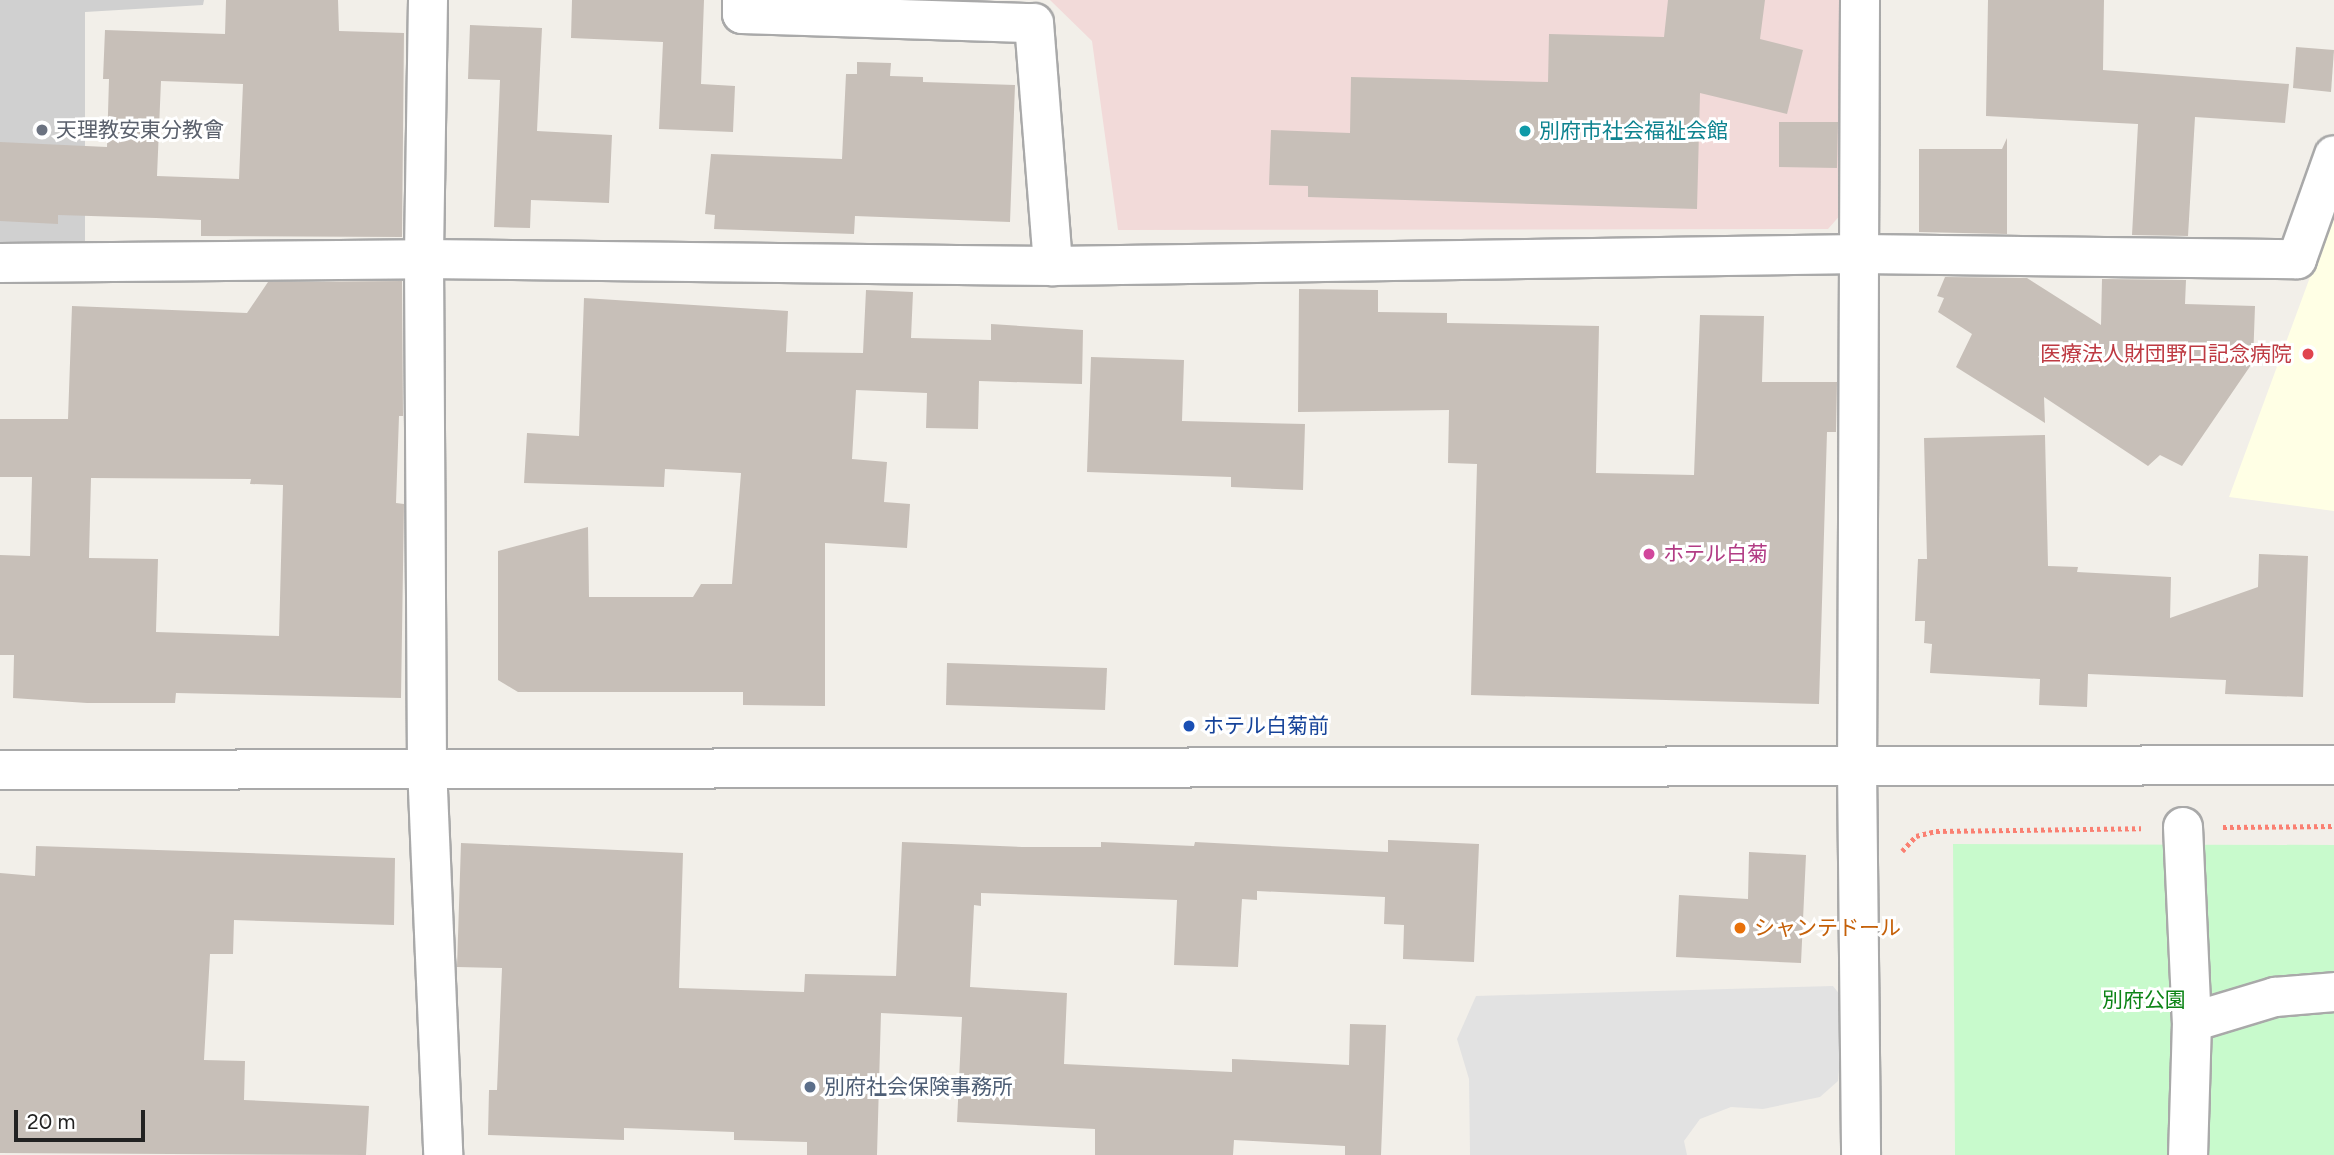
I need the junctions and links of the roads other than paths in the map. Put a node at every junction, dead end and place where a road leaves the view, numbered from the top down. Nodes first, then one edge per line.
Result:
1 (428, 0) edge
2 (742, 0) edge
3 (1860, 0) edge
4 (2334, 155) edge
5 (1860, 254) junction
6 (424, 259) junction
7 (0, 263) edge
8 (1053, 266) junction
9 (1857, 765) junction
10 (2334, 765) edge
11 (427, 766) junction
12 (0, 770) edge
13 (2183, 827) road end
14 (2334, 992) edge
15 (2192, 1022) junction
16 (443, 1155) edge
17 (1861, 1155) edge
18 (2188, 1155) edge

1 - 6 street
2 - 8 street
3 - 5 street
4 - 5 street
5 - 8 street
5 - 9 street
6 - 7 street
6 - 8 street
6 - 11 street
9 - 10 street
9 - 11 street
9 - 17 street
11 - 12 street
11 - 16 street
13 - 15 street
14 - 15 street
15 - 18 street

